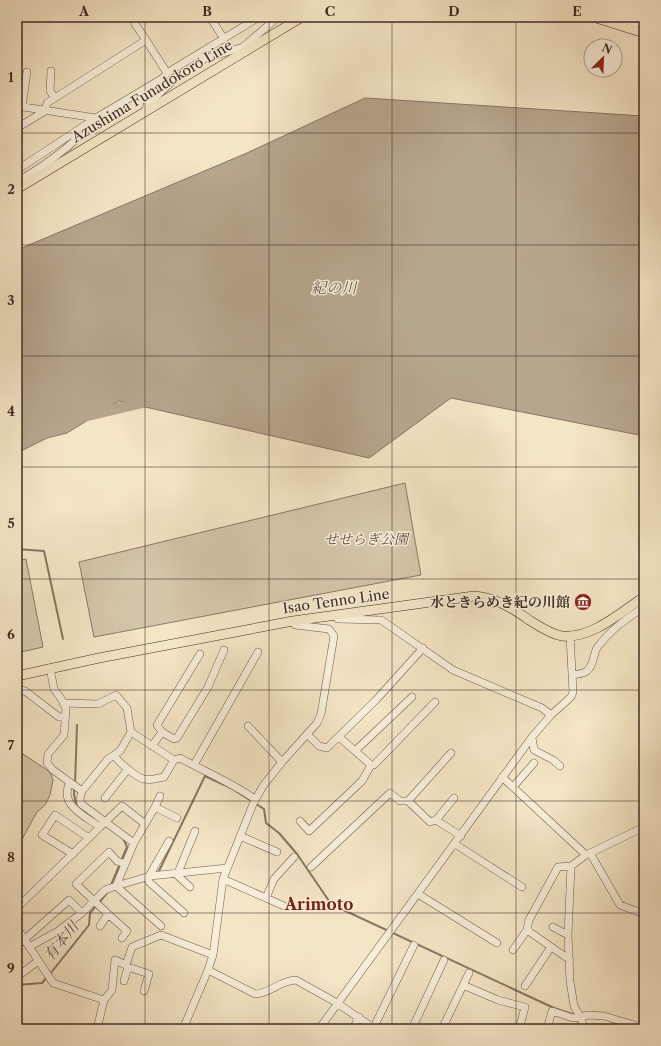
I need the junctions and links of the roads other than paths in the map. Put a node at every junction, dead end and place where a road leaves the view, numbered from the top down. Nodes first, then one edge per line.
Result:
1 (195, 17) edge
2 (201, 17) edge
3 (210, 17) edge
4 (259, 17) edge
5 (278, 17) edge
6 (302, 17) edge
7 (593, 17) edge
8 (616, 17) edge
9 (604, 20) junction
10 (135, 24) dead end
11 (644, 24) edge
12 (644, 33) edge
13 (224, 39) junction
14 (146, 40) junction
15 (244, 50) junction
16 (202, 56) junction
17 (51, 71) dead end
18 (27, 72) dead end
19 (167, 73) junction
20 (55, 98) junction
21 (20, 107) edge
22 (45, 111) junction
23 (146, 111) junction
24 (96, 118) junction
25 (17, 128) edge
26 (17, 170) edge
27 (17, 182) edge
28 (17, 189) edge
29 (644, 597) edge
30 (644, 607) edge
31 (338, 619) dead end
32 (293, 621) junction
33 (570, 636) junction
34 (423, 648) junction
35 (224, 650) dead end
36 (258, 652) dead end
37 (200, 654) dead end
38 (50, 668) junction
39 (572, 675) junction
40 (17, 676) edge
41 (17, 688) edge
42 (412, 697) dead end
43 (63, 702) junction
44 (435, 702) dead end
45 (551, 715) junction
46 (65, 717) junction
47 (248, 726) dead end
48 (131, 732) junction
49 (162, 732) junction
50 (307, 734) junction
51 (339, 737) junction
52 (532, 737) junction
53 (152, 746) junction
54 (355, 751) junction
55 (451, 753) dead end
56 (114, 755) junction
57 (174, 760) junction
58 (282, 762) junction
59 (534, 763) dead end
60 (371, 765) junction
61 (194, 766) junction
62 (560, 766) dead end
63 (128, 769) junction
64 (502, 777) junction
65 (71, 783) junction
66 (513, 786) junction
67 (80, 790) junction
68 (160, 796) dead end
69 (105, 798) dead end
70 (454, 798) dead end
71 (408, 801) junction
72 (254, 802) junction
73 (155, 807) junction
74 (177, 818) dead end
75 (436, 820) junction
76 (300, 821) dead end
77 (103, 824) junction
78 (145, 824) junction
79 (644, 827) edge
80 (195, 831) dead end
81 (240, 836) junction
82 (461, 836) junction
83 (89, 838) junction
84 (169, 841) dead end
85 (134, 843) junction
86 (455, 844) junction
87 (277, 852) dead end
88 (72, 854) junction
89 (588, 854) junction
90 (294, 857) dead end
91 (122, 862) junction
92 (311, 866) dead end
93 (571, 866) junction
94 (227, 868) junction
95 (178, 872) junction
96 (151, 877) junction
97 (223, 879) junction
98 (117, 887) junction
99 (190, 887) dead end
100 (522, 887) dead end
101 (418, 894) junction
102 (266, 898) junction
103 (97, 903) junction
104 (284, 906) dead end
105 (17, 908) edge
106 (82, 913) junction
107 (184, 913) dead end
108 (108, 914) junction
109 (644, 914) edge
110 (100, 926) dead end
111 (161, 926) dead end
112 (553, 927) dead end
113 (17, 928) edge
114 (527, 930) junction
115 (568, 935) junction
116 (122, 938) dead end
117 (24, 939) junction
118 (497, 943) dead end
119 (414, 945) dead end
120 (17, 946) edge
121 (29, 947) junction
122 (551, 947) junction
123 (513, 950) dead end
124 (212, 955) junction
125 (444, 960) dead end
126 (570, 960) junction
127 (38, 961) junction
128 (127, 966) junction
129 (208, 970) junction
130 (469, 973) dead end
131 (17, 977) edge
132 (124, 981) dead end
133 (463, 984) junction
134 (525, 986) dead end
135 (144, 991) dead end
136 (104, 1000) junction
137 (337, 1003) junction
138 (359, 1018) junction
139 (578, 1018) junction
140 (644, 1028) edge
141 (97, 1029) edge
142 (183, 1029) edge
143 (319, 1029) edge
144 (353, 1029) edge
145 (374, 1029) edge
146 (412, 1029) edge
147 (442, 1029) edge
148 (519, 1029) edge
149 (547, 1029) edge
150 (584, 1029) edge

1 - 2 street
3 - 13 street
4 - 13 street
5 - 15 street
6 - 15 main road, Azushima Funadokoro Line
7 - 9 main road
8 - 9 street
8 - 11 street
9 - 12 main road
10 - 14 street
13 - 16 street
14 - 19 street
14 - 20 street
15 - 16 street
15 - 23 main road, Azushima Funadokoro Line
16 - 19 street
16 - 23 street
17 - 20 street
18 - 21 street
19 - 24 street
20 - 22 street
21 - 22 street
22 - 24 street
22 - 25 street
23 - 28 main road, Azushima Funadokoro Line
24 - 26 street
24 - 27 street
29 - 33 main road, Isao Tenno Line
30 - 39 street
31 - 34 street
32 - 33 main road, Isao Tenno Line
32 - 38 main road, Isao Tenno Line
32 - 50 street
33 - 39 street
34 - 45 street
34 - 51 street
35 - 49 street
36 - 61 street
37 - 49 street
38 - 40 main road, Isao Tenno Line
38 - 43 street
39 - 45 street
41 - 46 street
42 - 54 street
43 - 46 street
43 - 48 street
44 - 60 street
45 - 52 street
46 - 65 street
47 - 58 street
48 - 53 street
48 - 56 street
49 - 53 street
50 - 51 street
50 - 58 street
51 - 54 street
52 - 62 street
52 - 64 street
53 - 57 street
54 - 60 street
55 - 71 street
56 - 63 street
56 - 67 street
57 - 61 street
57 - 63 street
58 - 72 street
59 - 66 street
60 - 76 street
61 - 72 street
63 - 69 street
64 - 66 street
64 - 82 street
65 - 67 street
65 - 77 street
66 - 89 street
67 - 77 street
68 - 73 street
70 - 75 street
71 - 75 street
71 - 92 street
72 - 81 street
73 - 74 street
73 - 78 street
75 - 82 street
77 - 78 street
77 - 83 street
77 - 85 street
78 - 85 street
79 - 89 street
80 - 95 street
81 - 87 street
81 - 94 street
82 - 86 street
83 - 88 street
83 - 88 street
84 - 96 street
85 - 91 street
86 - 100 street
86 - 101 street
88 - 105 street
89 - 93 street
89 - 109 street
90 - 102 street
91 - 98 street
91 - 103 street
93 - 114 street
93 - 115 street
94 - 95 street
94 - 97 street
95 - 96 street
95 - 99 street
96 - 98 street
96 - 107 street
97 - 102 street
97 - 124 street
98 - 103 street
98 - 111 street
101 - 118 street
101 - 137 street
102 - 104 street
103 - 106 street
103 - 108 street
106 - 117 street
106 - 121 street
108 - 110 street
108 - 116 street
112 - 115 street
113 - 117 street
114 - 122 street
114 - 123 street
115 - 126 street
117 - 120 street
117 - 121 street
119 - 145 street
121 - 127 street
122 - 126 street
122 - 134 street
124 - 128 street
124 - 129 street
125 - 146 street
126 - 139 street
127 - 131 street
127 - 136 street
128 - 132 street
128 - 135 street
128 - 136 street
129 - 137 street
129 - 142 street
130 - 133 street
133 - 147 street
133 - 148 street
136 - 141 street
137 - 138 street
137 - 143 street
138 - 144 street
138 - 145 street
139 - 140 street
139 - 149 street
139 - 150 street

